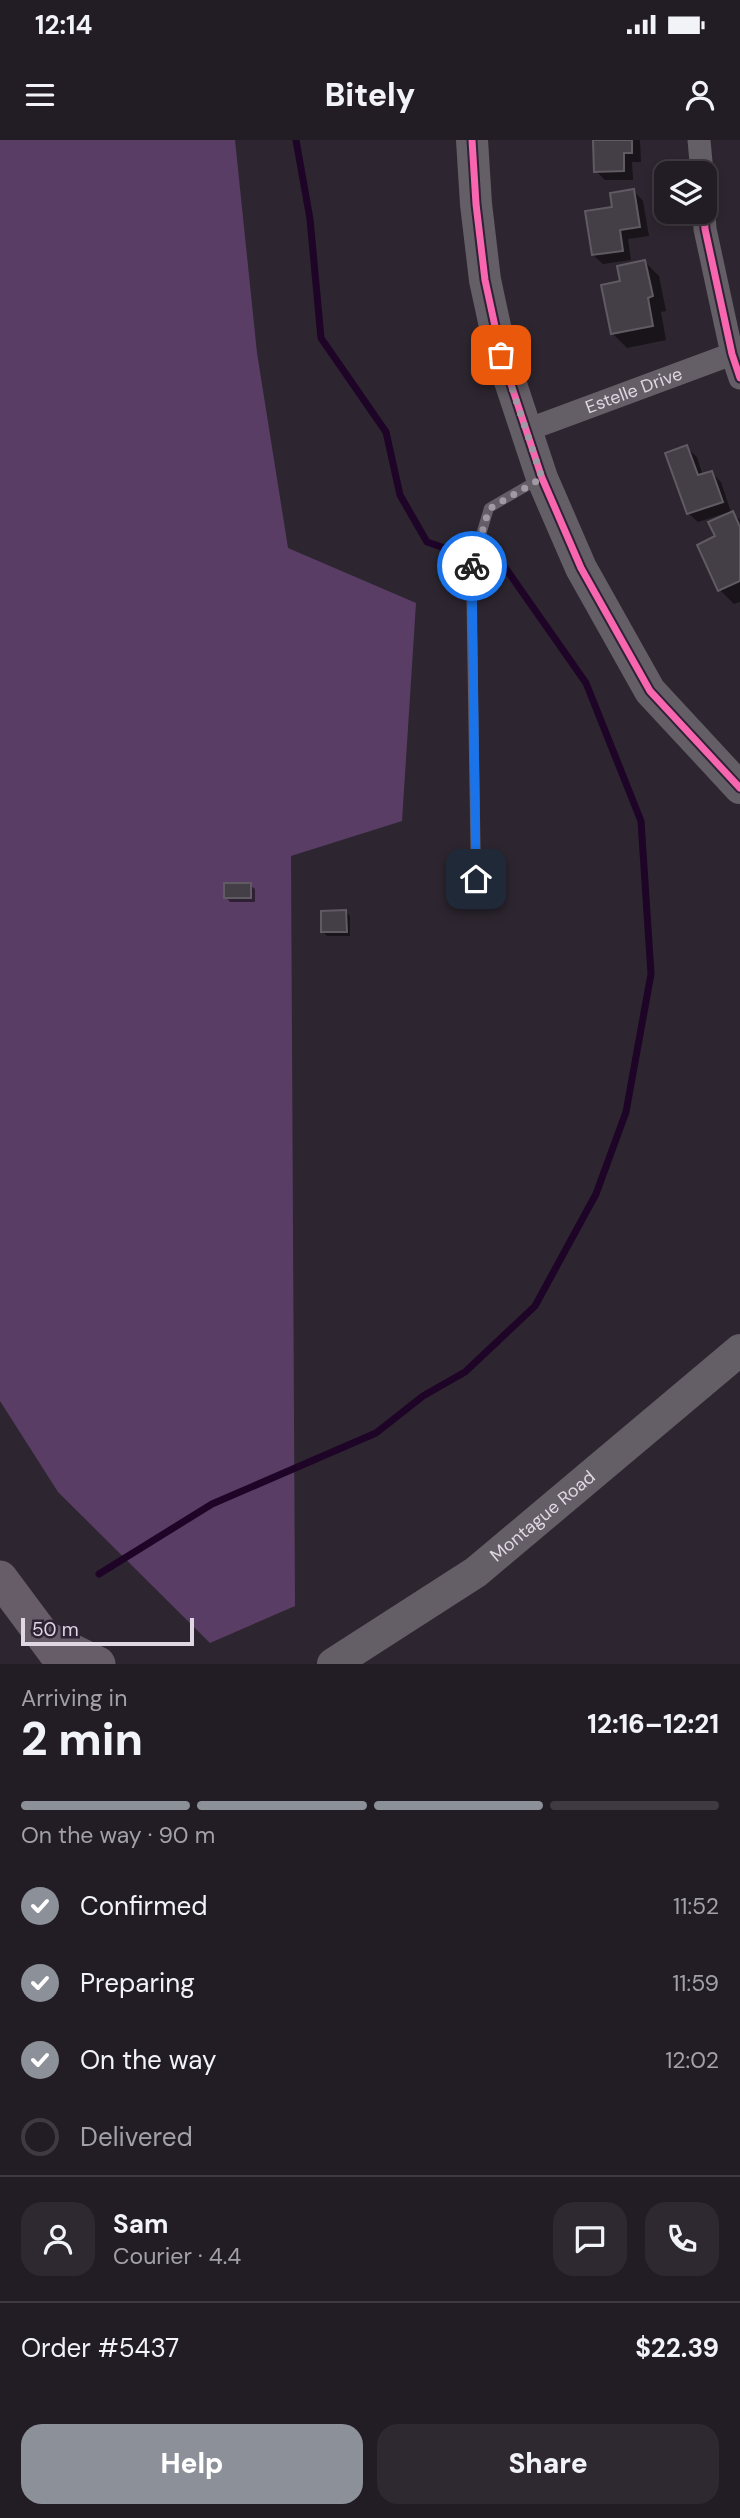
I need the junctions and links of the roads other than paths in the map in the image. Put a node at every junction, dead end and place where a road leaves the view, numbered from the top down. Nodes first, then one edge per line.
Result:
1 (472, 140) edge
2 (699, 140) edge
3 (701, 161) edge
4 (705, 224) edge
5 (736, 353) edge
6 (740, 378) edge
7 (527, 430) junction
8 (542, 478) junction
9 (740, 788) edge
10 (476, 879) dead end
11 (740, 1350) edge
12 (0, 1578) edge
13 (52, 1655) edge
14 (97, 1664) edge
15 (333, 1664) edge

1 - 7 street
2 - 3 street
4 - 5 street
5 - 6 street
5 - 7 street, Estelle Drive
7 - 8 street
8 - 9 street
8 - 10 lane
11 - 15 street, Montague Road
12 - 13 main road
13 - 14 main road

